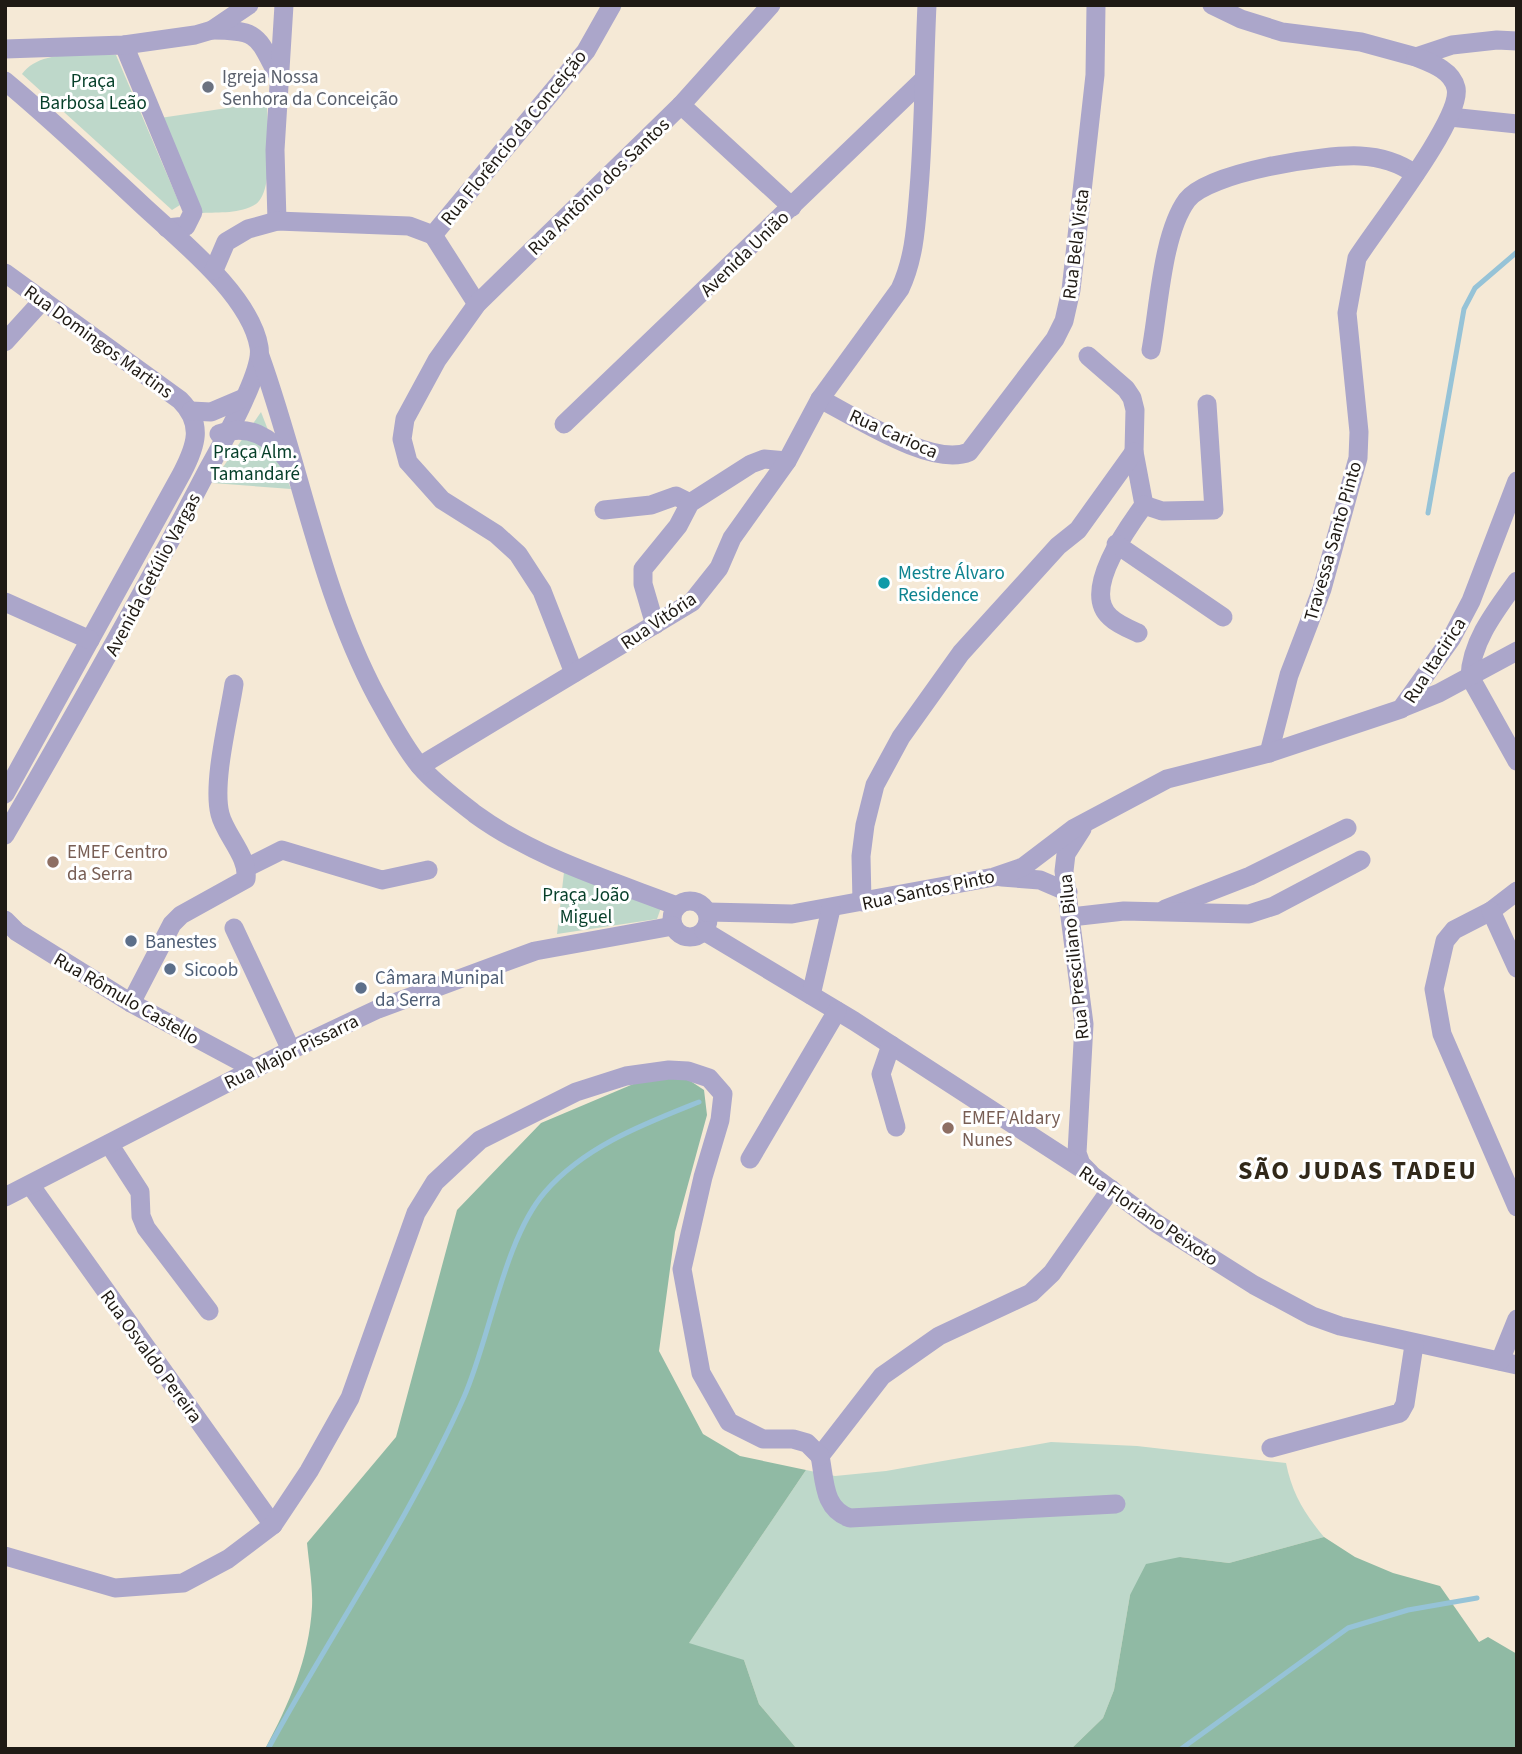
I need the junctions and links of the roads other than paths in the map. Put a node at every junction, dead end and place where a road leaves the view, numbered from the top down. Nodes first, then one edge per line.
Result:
1 (249, 5) edge
2 (284, 5) edge
3 (612, 5) edge
4 (771, 5) edge
5 (927, 5) edge
6 (1096, 5) edge
7 (1212, 5) edge
8 (212, 30) junction
9 (1517, 41) edge
10 (124, 45) junction
11 (5, 49) edge
12 (1416, 57) junction
13 (279, 78) junction
14 (923, 80) junction
15 (5, 81) edge
16 (681, 105) junction
17 (1450, 117) junction
18 (1517, 124) edge
19 (1415, 174) junction
20 (792, 207) junction
21 (277, 221) junction
22 (167, 228) junction
23 (433, 235) junction
24 (214, 270) junction
25 (5, 273) edge
26 (43, 300) junction
27 (477, 304) junction
28 (5, 342) edge
29 (1151, 350) dead end
30 (260, 356) junction
31 (1088, 356) dead end
32 (244, 398) junction
33 (820, 399) junction
34 (1207, 404) dead end
35 (191, 411) junction
36 (564, 424) dead end
37 (228, 430) junction
38 (195, 443) junction
39 (969, 452) joint
40 (1134, 452) junction
41 (787, 461) junction
42 (296, 471) junction
43 (1517, 481) edge
44 (690, 503) junction
45 (1144, 505) junction
46 (604, 510) dead end
47 (1116, 544) junction
48 (125, 572) junction
49 (1517, 581) edge
50 (148, 584) junction
51 (5, 602) edge
52 (1223, 617) dead end
53 (655, 625) junction
54 (1138, 634) dead end
55 (90, 640) junction
56 (1517, 651) edge
57 (1470, 669) junction
58 (574, 673) junction
59 (234, 684) dead end
60 (1401, 709) junction
61 (1269, 753) junction
62 (1517, 761) edge
63 (419, 766) junction
64 (5, 794) edge
65 (1087, 823) junction
66 (1347, 828) dead end
67 (5, 835) edge
68 (1362, 860) dead end
69 (246, 868) junction
70 (428, 870) dead end
71 (994, 877) junction
72 (1068, 891) junction
73 (1517, 891) edge
74 (862, 902) junction
75 (677, 906) junction
76 (831, 909) junction
77 (1158, 911) junction
78 (1491, 911) junction
79 (1071, 917) junction
80 (705, 922) junction
81 (673, 926) junction
82 (9, 927) edge
83 (234, 928) dead end
84 (1517, 968) edge
85 (811, 995) junction
86 (131, 1003) junction
87 (837, 1011) junction
88 (891, 1045) junction
89 (291, 1050) junction
90 (224, 1053) junction
91 (254, 1069) junction
92 (222, 1085) junction
93 (896, 1127) dead end
94 (1078, 1129) junction
95 (109, 1144) junction
96 (1045, 1146) junction
97 (750, 1159) dead end
98 (1093, 1176) junction
99 (31, 1186) junction
100 (1111, 1189) junction
101 (5, 1197) edge
102 (1517, 1207) edge
103 (209, 1311) dead end
104 (1517, 1319) edge
105 (1414, 1345) junction
106 (1508, 1363) edge
107 (1271, 1448) dead end
108 (820, 1455) junction
109 (1116, 1504) dead end
110 (272, 1525) junction
111 (5, 1556) edge

1 - 8 street
2 - 13 street
3 - 23 street, Rua Florêncio da Conceição
4 - 16 street, Rua Antônio dos Santos
5 - 14 street, Rua Vitória
6 - 39 street, Rua Bela Vista
7 - 12 street, Travessa Santo Pinto
8 - 10 street
8 - 13 street
9 - 12 street
10 - 11 street
10 - 22 street
12 - 17 street, Travessa Santo Pinto
13 - 21 street
14 - 20 street, Avenida União
14 - 33 street, Rua Vitória
15 - 22 street
16 - 20 street
16 - 27 street, Rua Antônio dos Santos
17 - 18 street
17 - 19 street, Travessa Santo Pinto
19 - 29 street
19 - 61 street, Travessa Santo Pinto
20 - 36 street, Avenida União
21 - 23 street, Rua Florêncio da Conceição
21 - 24 street, Rua Florêncio da Conceição
22 - 24 street
23 - 27 street
24 - 30 street
25 - 26 street, Rua Domingos Martins
26 - 28 street
26 - 35 street, Rua Domingos Martins
27 - 58 street, Rua Antônio dos Santos
30 - 32 street, Avenida Getúlio Vargas
30 - 42 street
31 - 40 street
32 - 35 street
32 - 37 street, Avenida Getúlio Vargas
33 - 39 street, Rua Carioca
33 - 41 street, Rua Vitória
34 - 45 street
35 - 38 street
37 - 38 street
37 - 42 street
37 - 50 street, Avenida Getúlio Vargas
38 - 48 street, Avenida Getúlio Vargas
40 - 45 street
40 - 74 street
41 - 44 street
41 - 53 street, Rua Vitória
42 - 63 street
43 - 60 street, Rua Itacirica
44 - 46 street
44 - 53 street
45 - 47 street
47 - 52 street
47 - 54 street
48 - 50 street
48 - 55 street, Avenida Getúlio Vargas
49 - 57 street
50 - 67 street, Avenida Getúlio Vargas
51 - 55 street
53 - 58 street, Rua Vitória
55 - 64 street, Avenida Getúlio Vargas
56 - 57 street
57 - 60 street
57 - 62 street
58 - 63 street, Rua Vitória
59 - 69 street
60 - 61 street, Rua Itacirica
61 - 65 street
63 - 75 street
65 - 71 street, Rua Santos Pinto
65 - 72 street, Rua Presciliano Bilua
66 - 77 street
68 - 77 street
69 - 70 street
69 - 86 street
71 - 72 street
71 - 74 street, Rua Santos Pinto
72 - 79 street, Rua Presciliano Bilua
73 - 78 street
74 - 76 street, Rua Santos Pinto
75 - 80 street
75 - 81 street
76 - 80 street, Rua Santos Pinto
76 - 85 street
77 - 79 street
78 - 84 street
78 - 102 street
79 - 94 street, Rua Presciliano Bilua
80 - 81 street
80 - 85 street, Rua Floriano Peixoto
81 - 89 street, Rua Major Pissarra
82 - 86 street, Rua Rômulo Castello
83 - 89 street
85 - 87 street, Rua Floriano Peixoto
86 - 90 street, Rua Rômulo Castello
87 - 88 street, Rua Floriano Peixoto
87 - 97 street
88 - 93 street
88 - 96 street, Rua Floriano Peixoto
89 - 91 street, Rua Major Pissarra
90 - 91 street, Rua Rômulo Castello
90 - 92 street
91 - 92 street, Rua Major Pissarra
92 - 95 street, Rua Major Pissarra
94 - 96 street
94 - 98 street, Rua Presciliano Bilua
95 - 99 street, Rua Major Pissarra
95 - 103 street
96 - 98 street, Rua Floriano Peixoto
98 - 100 street, Rua Floriano Peixoto
99 - 101 street, Rua Major Pissarra
99 - 110 street, Rua Osvaldo Pereira
100 - 105 street, Rua Floriano Peixoto
100 - 108 street
104 - 106 street
105 - 106 street, Rua Floriano Peixoto
105 - 107 street
108 - 109 street
108 - 110 street
110 - 111 street

